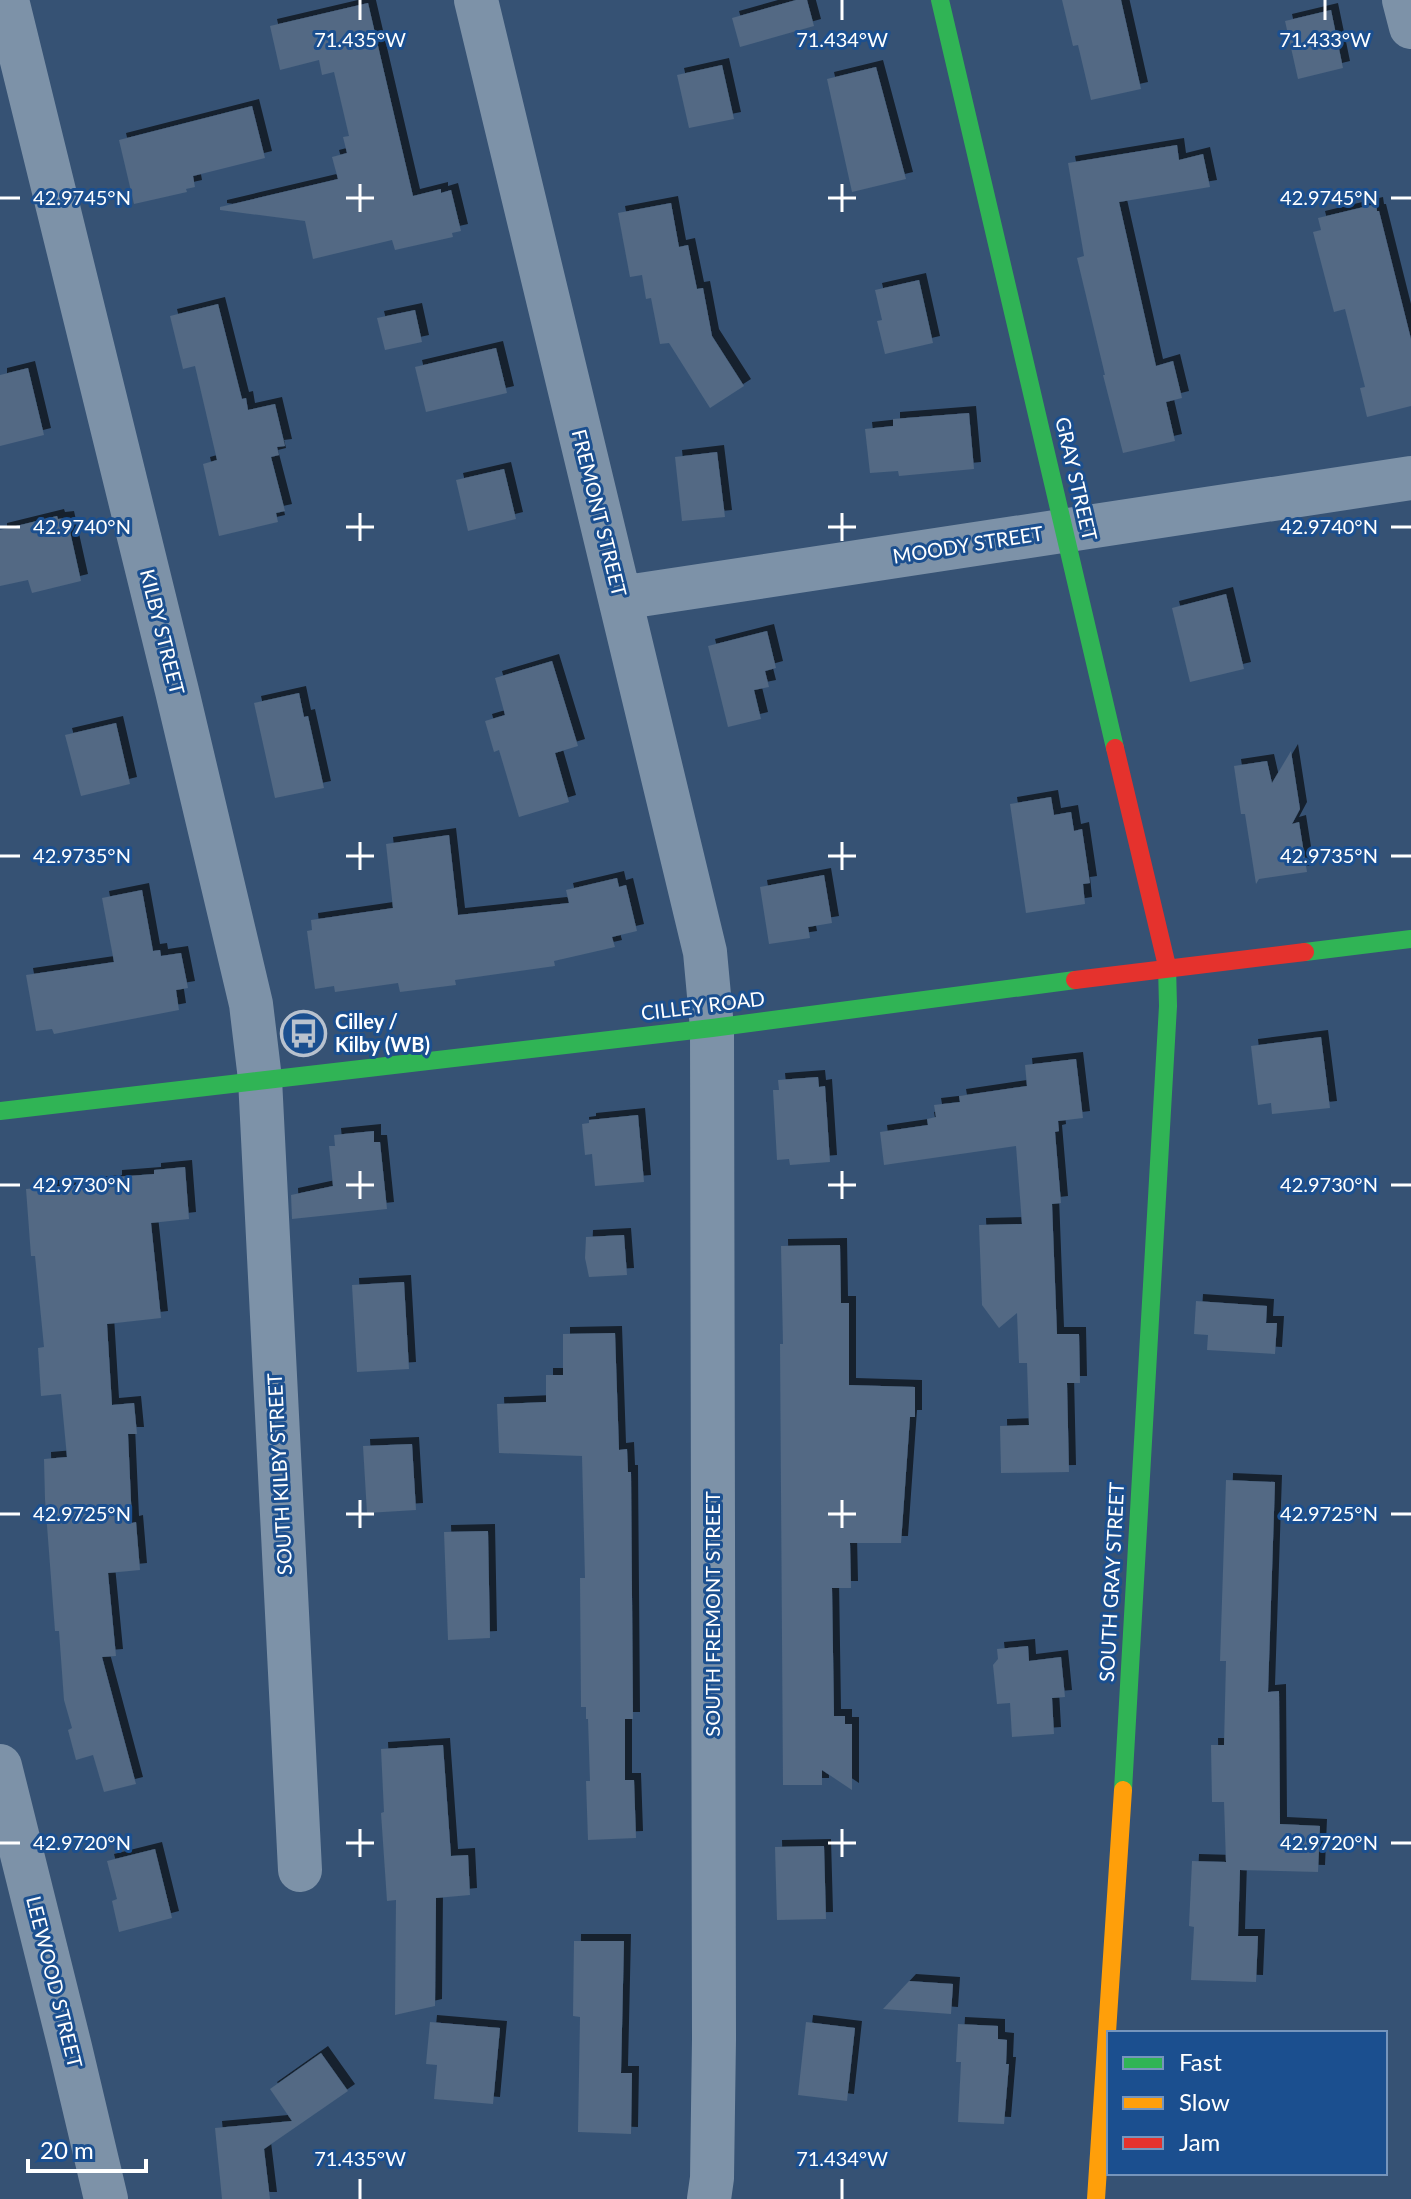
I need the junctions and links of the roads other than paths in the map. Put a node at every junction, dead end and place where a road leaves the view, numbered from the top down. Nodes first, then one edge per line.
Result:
1 (476, 0) edge
2 (940, 0) edge
3 (1404, 0) edge
4 (7, 21) edge
5 (1411, 27) edge
6 (1411, 478) edge
7 (1066, 531) junction
8 (620, 598) junction
9 (1411, 939) edge
10 (1167, 968) junction
11 (712, 1028) junction
12 (260, 1079) junction
13 (0, 1111) edge
14 (0, 1766) edge
15 (300, 1870) dead end
16 (1107, 2031) edge
17 (1107, 2036) edge
18 (106, 2199) edge
19 (709, 2199) edge
20 (1096, 2199) edge

1 - 8 street, FREMONT STREET
2 - 7 street, GRAY STREET
3 - 5 street
4 - 12 street, KILBY STREET
6 - 7 street, MOODY STREET
7 - 8 street, MOODY STREET
7 - 10 street, GRAY STREET
8 - 11 street, FREMONT STREET
9 - 10 street, CILLEY ROAD
10 - 11 street, CILLEY ROAD
10 - 16 street, SOUTH GRAY STREET
11 - 12 street, CILLEY ROAD
11 - 19 street, SOUTH FREMONT STREET
12 - 13 street, CILLEY ROAD
12 - 15 street, SOUTH KILBY STREET
14 - 18 street, LEEWOOD STREET
17 - 20 street, SOUTH GRAY STREET

